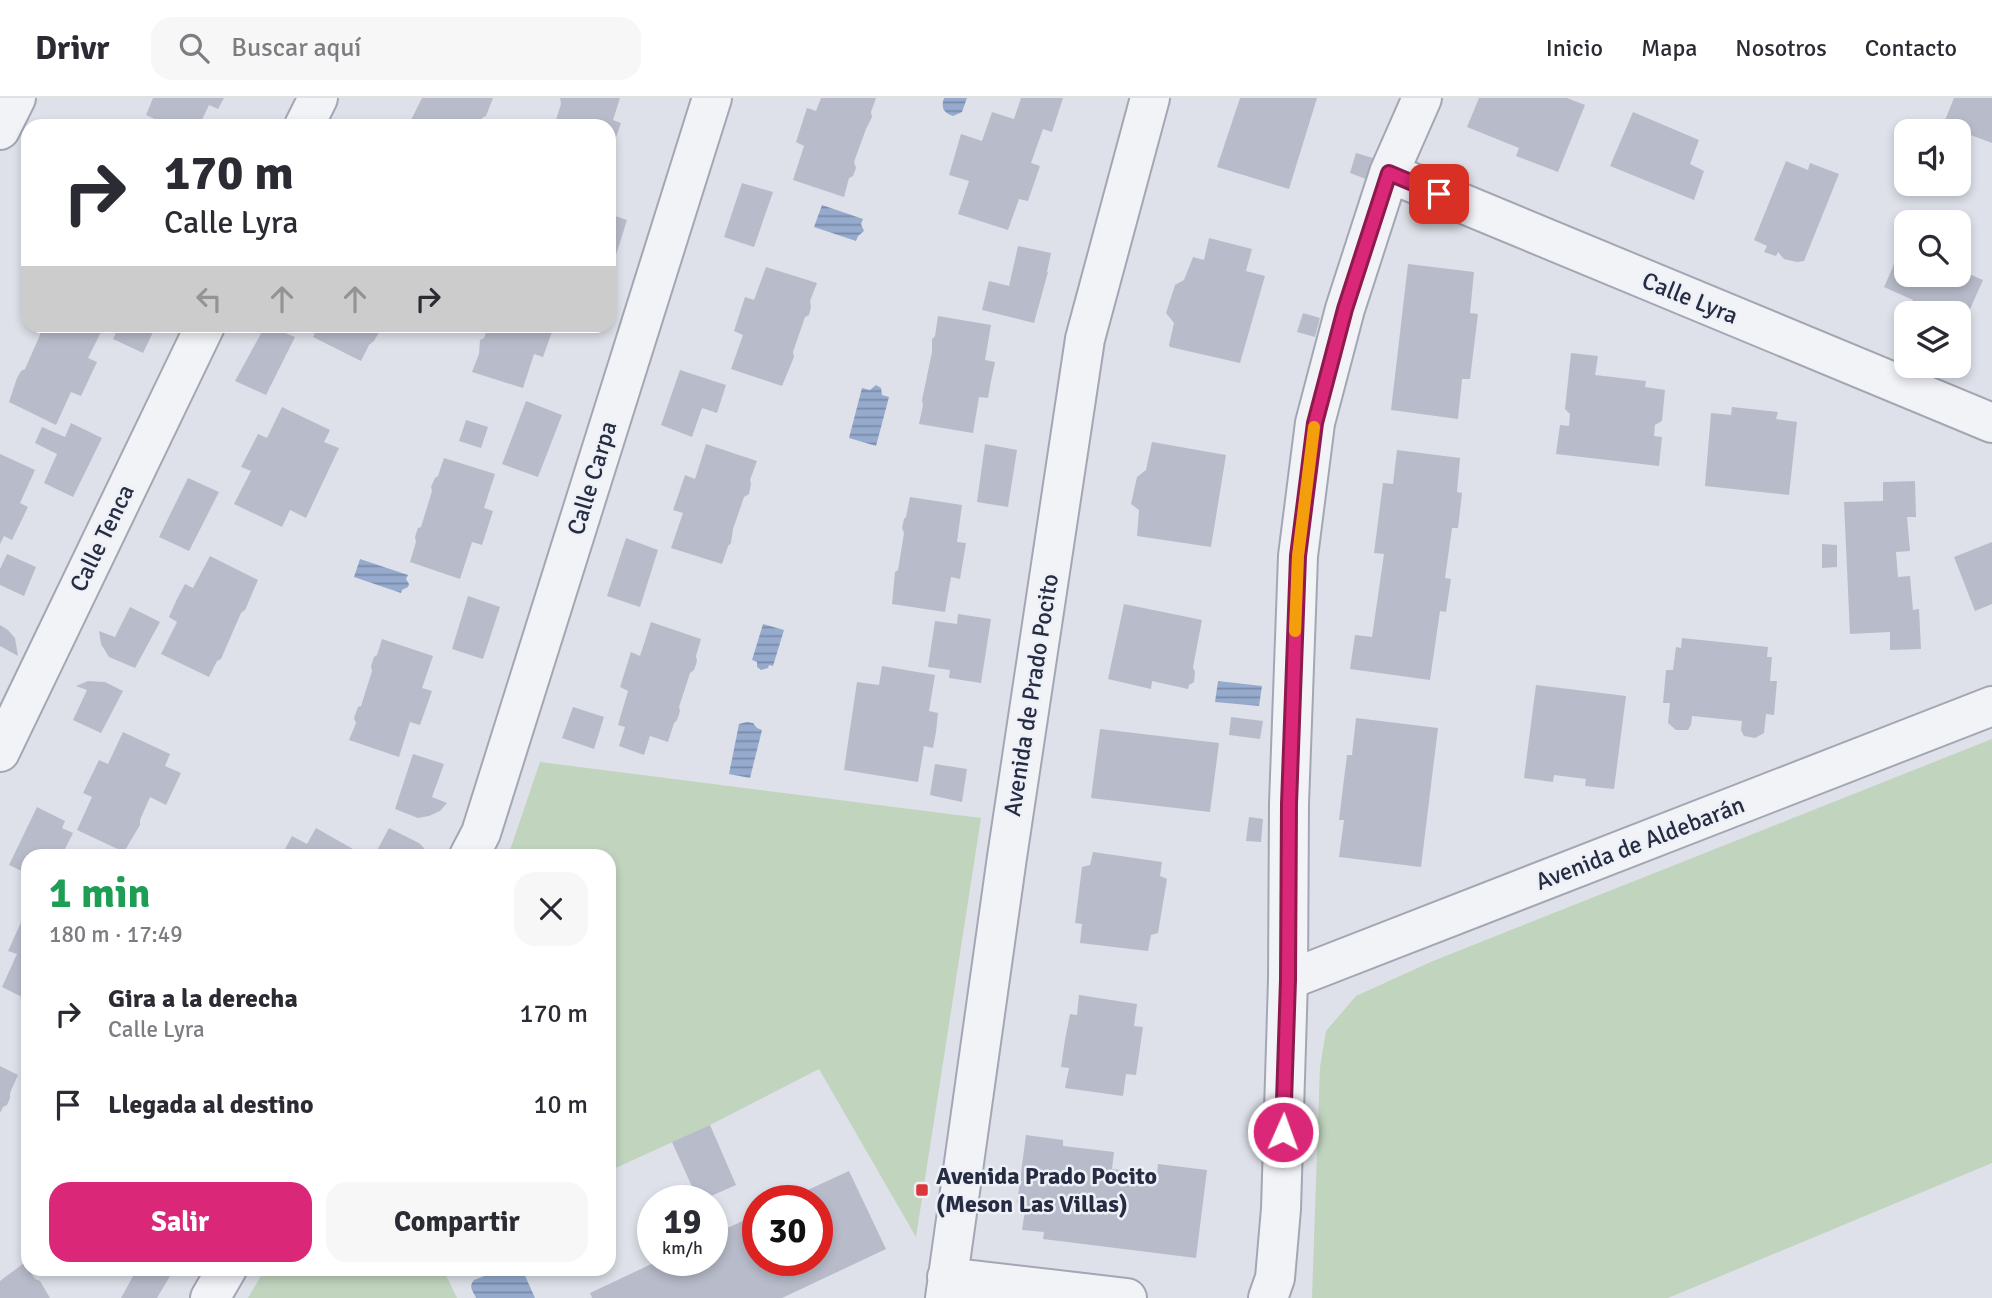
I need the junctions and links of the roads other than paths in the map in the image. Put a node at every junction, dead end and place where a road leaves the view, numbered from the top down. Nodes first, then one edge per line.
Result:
1 (16, 98) edge
2 (318, 98) edge
3 (712, 98) edge
4 (1150, 98) edge
5 (1422, 98) edge
6 (308, 119) edge
7 (0, 130) edge
8 (1389, 173) junction
9 (202, 333) edge
10 (1992, 423) edge
11 (1992, 706) edge
12 (0, 752) edge
13 (473, 849) edge
14 (1288, 980) junction
15 (223, 1276) edge
16 (946, 1287) edge
17 (1074, 1295) edge
18 (210, 1298) edge
19 (1127, 1298) edge
20 (1268, 1298) edge

1 - 7 street
2 - 6 street
3 - 13 street, Calle Carpa
4 - 16 street, Avenida de Prado Pocito
5 - 8 street
8 - 10 street, Calle Lyra
8 - 14 street
9 - 12 street, Calle Tenca
11 - 14 street, Avenida de Aldebarán
14 - 20 street
15 - 18 street
16 - 17 street
17 - 19 street

